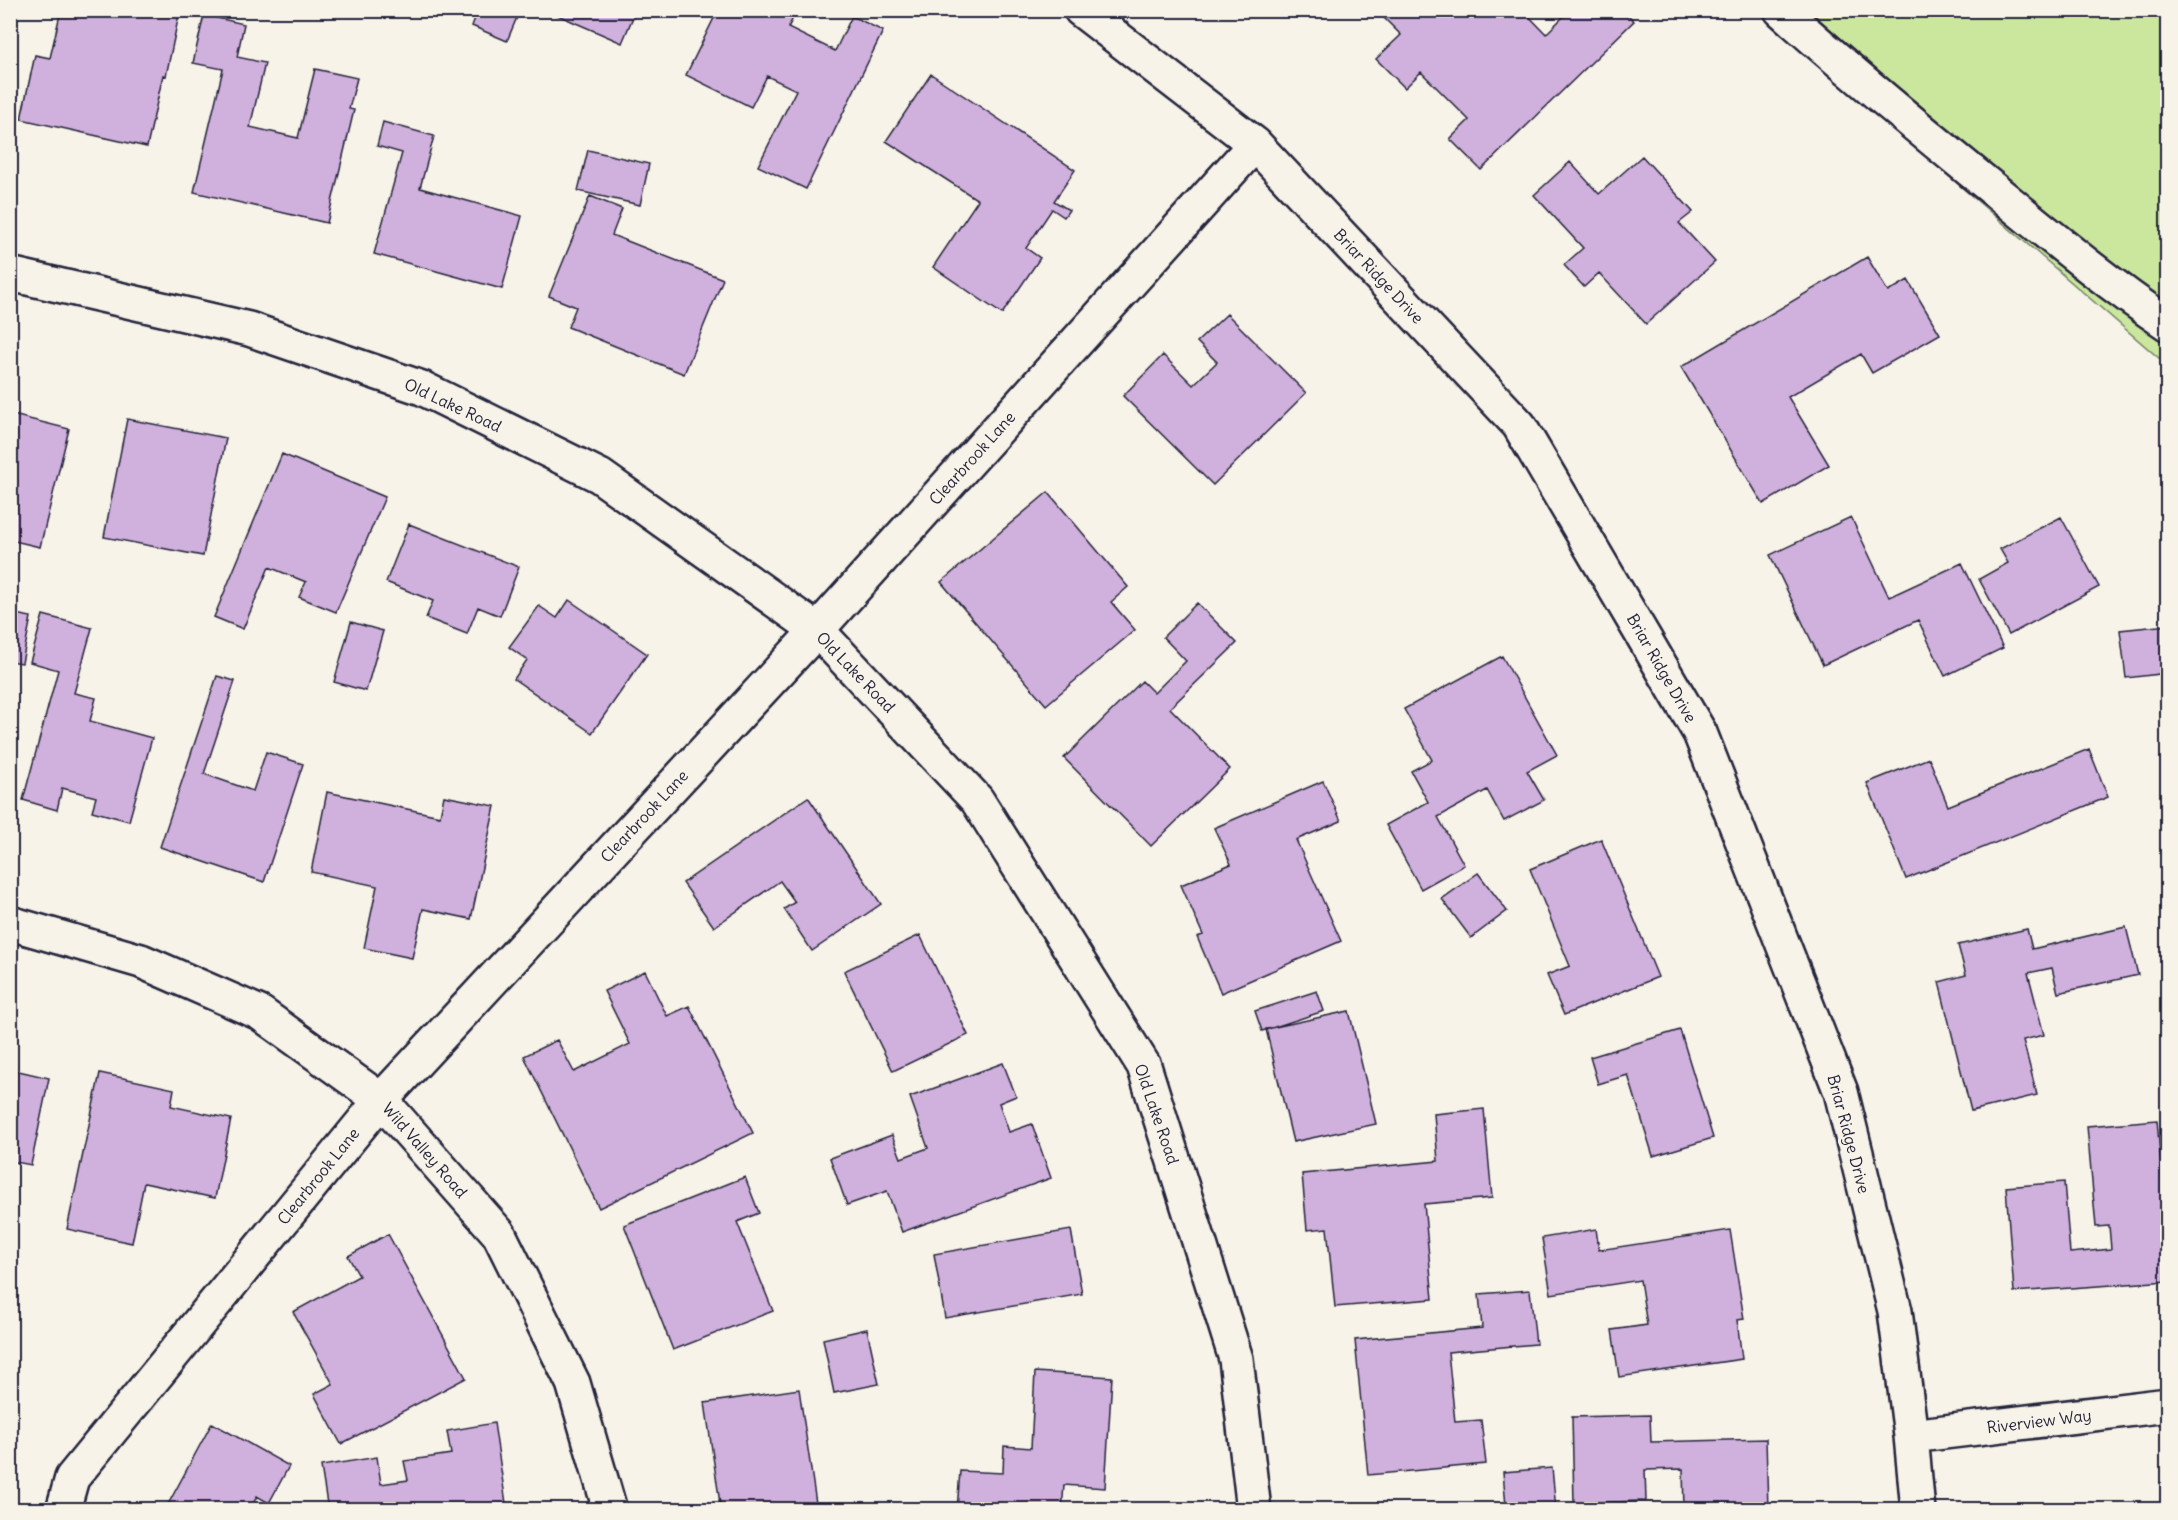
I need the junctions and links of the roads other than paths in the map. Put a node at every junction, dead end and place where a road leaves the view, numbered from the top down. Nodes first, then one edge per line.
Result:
1 (1081, 10) edge
2 (1780, 10) edge
3 (1255, 144) junction
4 (10, 274) edge
5 (2168, 324) edge
6 (817, 630) junction
7 (10, 923) edge
8 (381, 1100) junction
9 (2168, 1405) edge
10 (1911, 1436) junction
11 (63, 1509) edge
12 (610, 1509) edge
13 (1254, 1509) edge
14 (1917, 1509) edge

1 - 3 street, Briar Ridge Drive
2 - 5 street
3 - 6 street, Clearbrook Lane
3 - 10 street, Briar Ridge Drive
4 - 6 street, Old Lake Road
6 - 8 street, Clearbrook Lane
6 - 13 street, Old Lake Road
7 - 8 street, Wild Valley Road
8 - 11 street, Clearbrook Lane
8 - 12 street, Wild Valley Road
9 - 10 street, Riverview Way
10 - 14 street, Briar Ridge Drive

